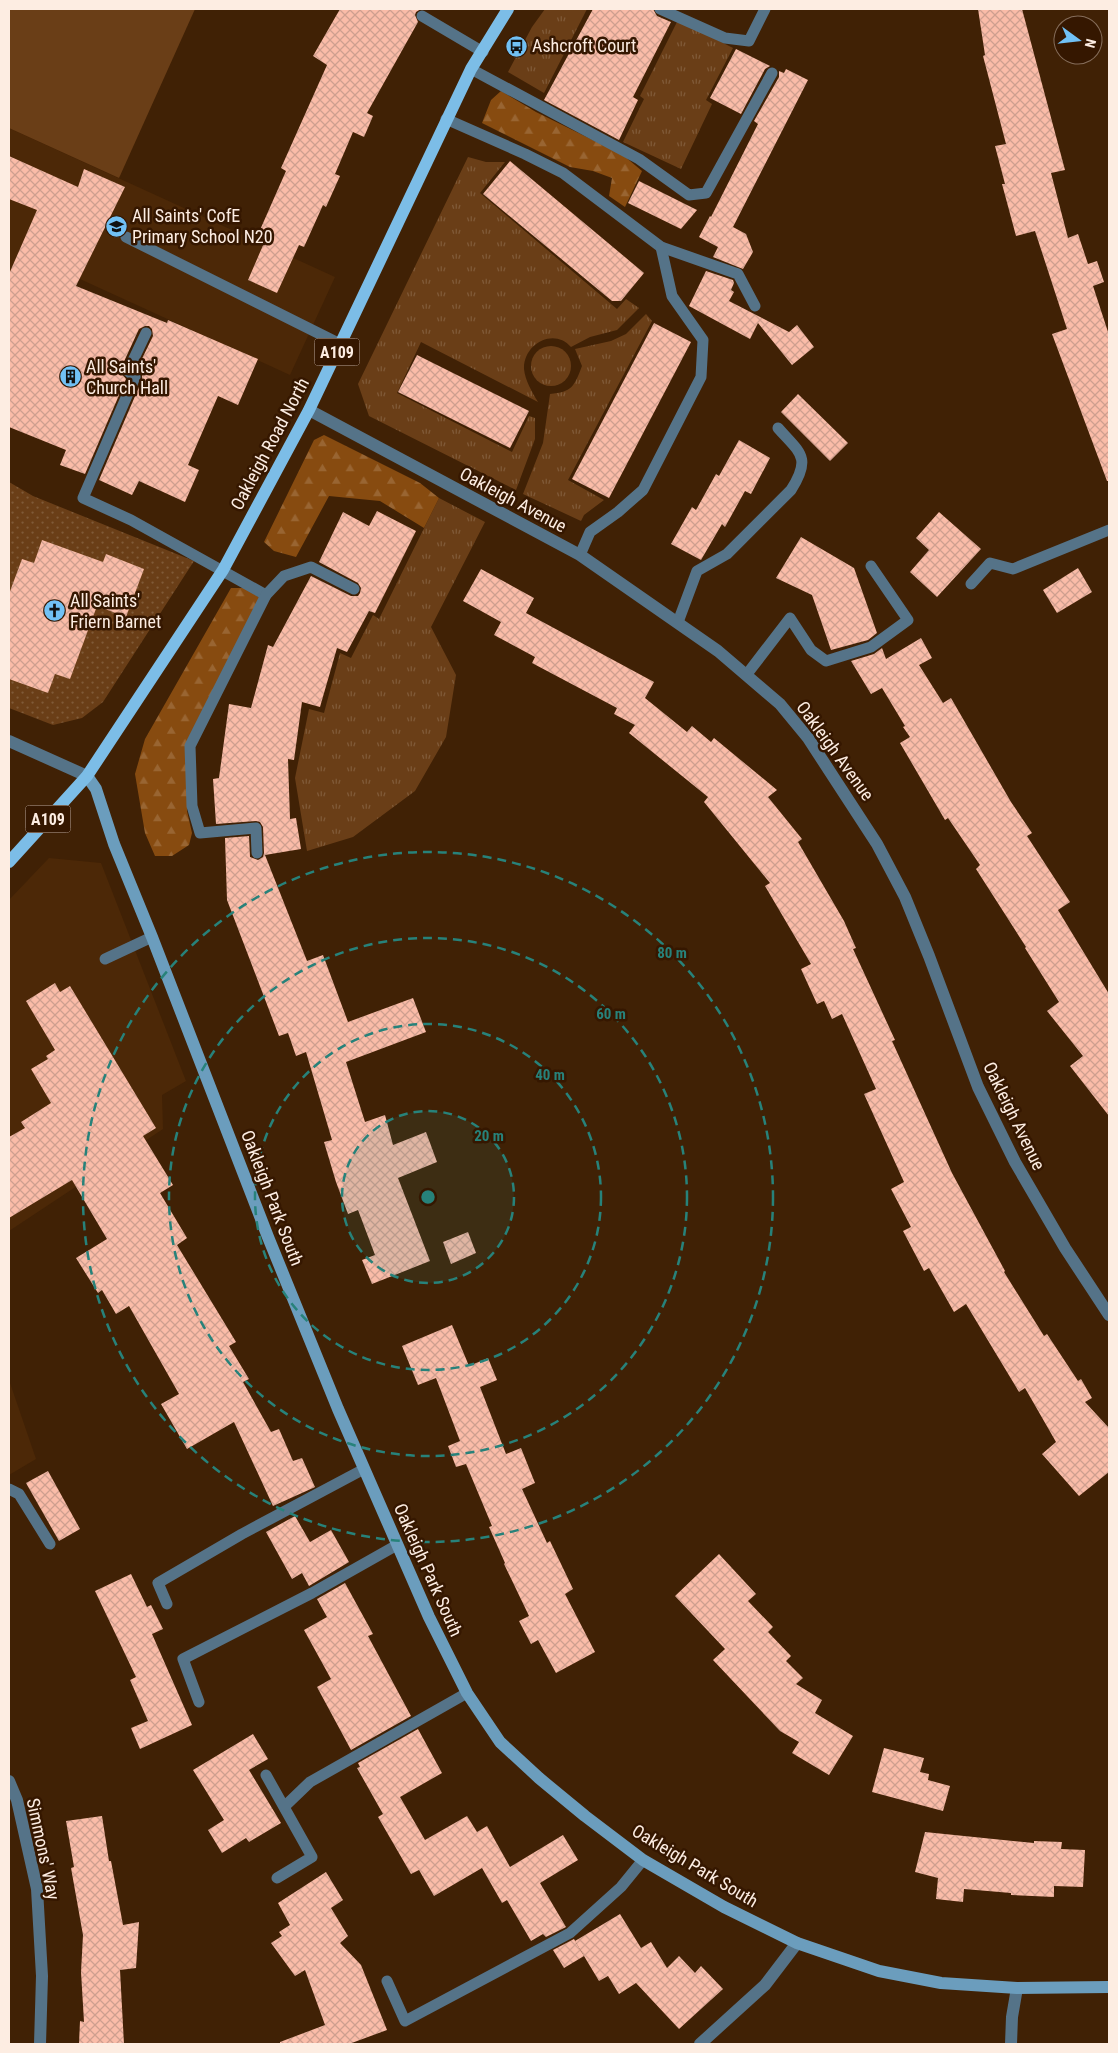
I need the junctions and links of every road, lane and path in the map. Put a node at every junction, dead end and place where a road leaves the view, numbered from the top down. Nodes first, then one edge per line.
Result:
1 (508, 9) edge
2 (660, 9) edge
3 (765, 9) edge
4 (422, 16) dead end
5 (483, 52) junction
6 (471, 69) junction
7 (772, 73) dead end
8 (446, 119) junction
9 (126, 237) dead end
10 (661, 247) junction
11 (755, 306) dead end
12 (146, 333) dead end
13 (340, 344) junction
14 (309, 410) junction
15 (778, 428) dead end
16 (1109, 530) edge
17 (580, 555) junction
18 (871, 566) dead end
19 (223, 570) junction
20 (972, 584) dead end
21 (354, 589) dead end
22 (266, 594) junction
23 (678, 622) junction
24 (747, 674) junction
25 (9, 741) edge
26 (86, 776) junction
27 (257, 853) dead end
28 (9, 862) edge
29 (152, 937) junction
30 (105, 959) dead end
31 (1109, 1315) edge
32 (364, 1469) junction
33 (9, 1489) edge
34 (50, 1544) dead end
35 (397, 1545) junction
36 (167, 1604) dead end
37 (467, 1693) junction
38 (199, 1702) dead end
39 (266, 1775) dead end
40 (9, 1781) edge
41 (285, 1806) junction
42 (644, 1860) junction
43 (277, 1878) dead end
44 (797, 1944) junction
45 (387, 1981) dead end
46 (1109, 1987) edge
47 (1017, 1988) junction
48 (40, 2044) edge
49 (700, 2044) edge
50 (1011, 2044) edge

1 - 5 main road, Oakleigh Road North / A109
2 - 3 lane
4 - 5 lane
5 - 6 main road, Oakleigh Road North / A109
6 - 7 lane
6 - 8 main road, Oakleigh Road North / A109
8 - 10 lane
8 - 13 main road, Oakleigh Road North / A109
9 - 13 lane
10 - 11 lane
10 - 17 lane
12 - 19 lane
13 - 14 main road, Oakleigh Road North / A109
14 - 17 street, Oakleigh Avenue
14 - 19 main road, Oakleigh Road North / A109
15 - 23 lane
16 - 20 lane
17 - 23 street, Oakleigh Avenue
18 - 24 lane
19 - 22 lane
19 - 26 main road, Oakleigh Road North / A109
21 - 22 lane
22 - 27 lane
23 - 24 street, Oakleigh Avenue
24 - 31 street, Oakleigh Avenue
25 - 26 street
26 - 28 main road, Oakleigh Road North / A109
26 - 29 street, Oakleigh Park South
29 - 30 lane
29 - 32 street, Oakleigh Park South
32 - 35 street, Oakleigh Park South
32 - 36 lane
33 - 34 lane
35 - 37 street, Oakleigh Park South
35 - 38 lane
37 - 41 lane
37 - 42 street, Oakleigh Park South
39 - 41 lane
40 - 48 street, Simmons' Way
41 - 43 lane
42 - 44 street, Oakleigh Park South
42 - 45 lane
44 - 47 street, Oakleigh Park South
44 - 49 street
46 - 47 street, Oakleigh Park South
47 - 50 street

